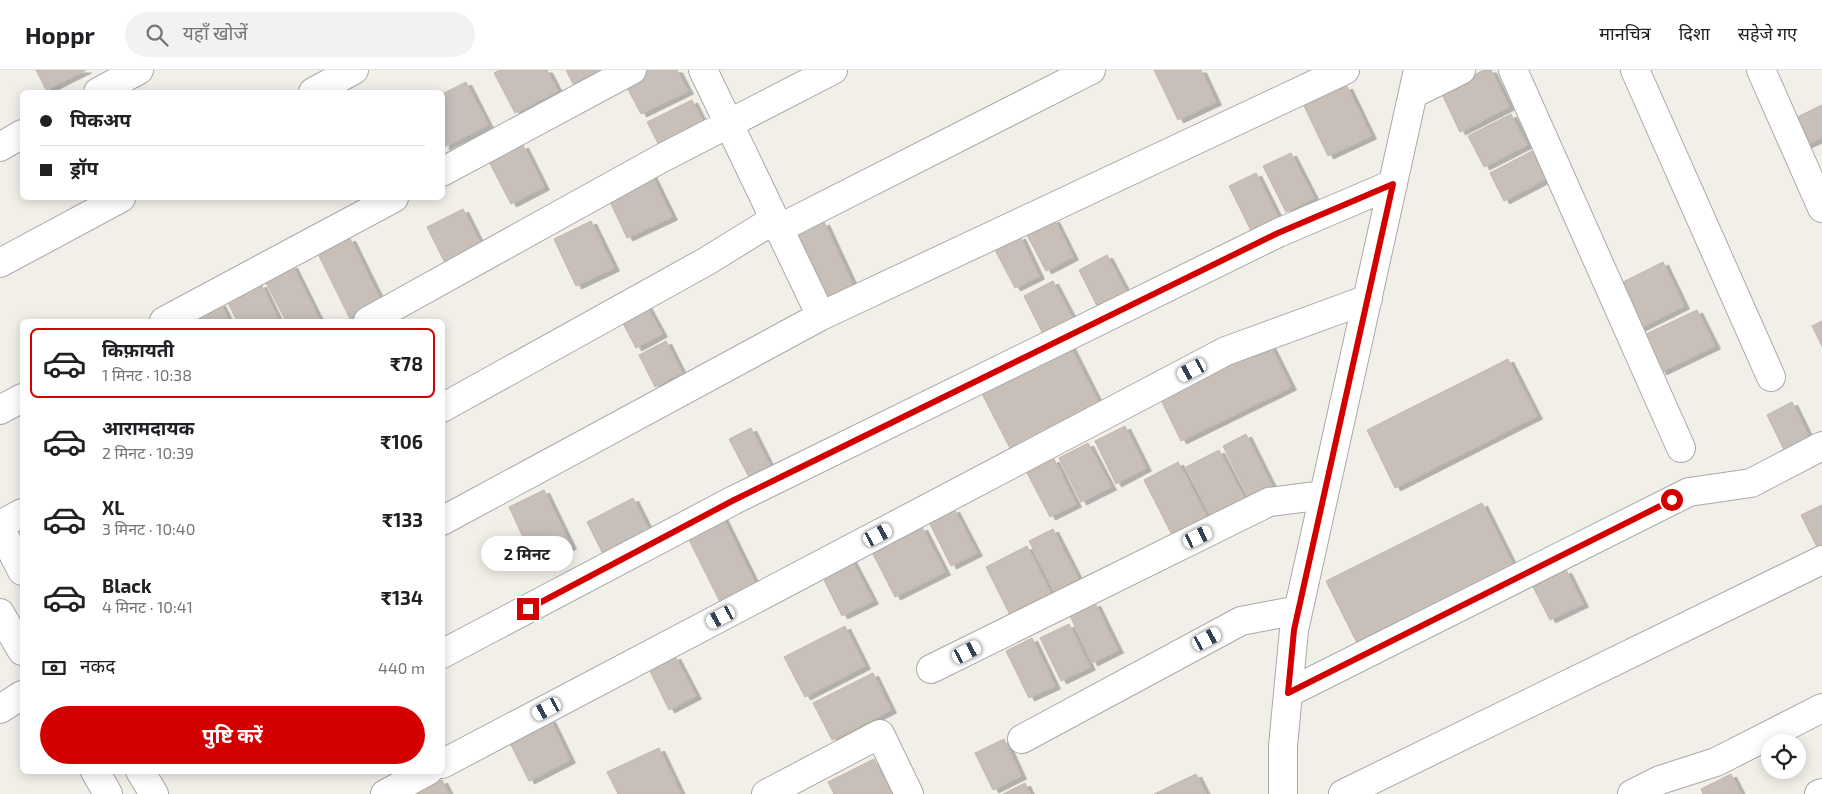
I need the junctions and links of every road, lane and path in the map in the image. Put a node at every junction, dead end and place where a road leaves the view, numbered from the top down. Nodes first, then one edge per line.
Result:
1 (139, 70) edge
2 (354, 70) edge
3 (632, 70) edge
4 (703, 70) edge
5 (833, 70) edge
6 (1091, 70) edge
7 (1345, 70) edge
8 (1462, 70) edge
9 (1513, 70) edge
10 (1635, 70) edge
11 (1761, 70) edge
12 (1416, 82) edge
13 (102, 90) edge
14 (317, 90) edge
15 (729, 124) junction
16 (20, 135) edge
17 (0, 147) edge
18 (445, 170) edge
19 (1393, 184) junction
20 (117, 200) edge
21 (390, 200) edge
22 (1822, 208) edge
23 (777, 224) junction
24 (0, 263) edge
25 (1368, 298) junction
26 (821, 316) junction
27 (168, 319) edge
28 (372, 319) edge
29 (1771, 377) dead end
30 (20, 399) edge
31 (445, 406) edge
32 (0, 410) edge
33 (1822, 446) edge
34 (1681, 448) dead end
35 (1324, 495) junction
36 (20, 514) edge
37 (445, 519) edge
38 (0, 527) edge
39 (1822, 560) edge
40 (20, 567) edge
41 (1298, 610) junction
42 (0, 613) edge
43 (20, 648) edge
44 (445, 652) edge
45 (931, 669) dead end
46 (1288, 693) junction
47 (20, 696) edge
48 (1822, 708) edge
49 (0, 709) edge
50 (1022, 739) dead end
51 (445, 762) edge
52 (97, 774) edge
53 (142, 774) edge
54 (422, 774) edge
55 (108, 794) edge
56 (154, 794) edge
57 (385, 794) edge
58 (766, 794) edge
59 (909, 794) edge
60 (1284, 794) edge
61 (1343, 794) edge
62 (1632, 794) edge

1 - 13 street
2 - 14 street
3 - 18 street
4 - 15 street
5 - 15 street
6 - 23 street
7 - 26 street
8 - 12 street
9 - 34 street
10 - 29 street
11 - 22 street
12 - 19 street
15 - 23 street
15 - 28 street
16 - 17 street
19 - 25 street
19 - 44 street
20 - 24 street
21 - 27 street
23 - 26 street
23 - 31 street
25 - 35 street
25 - 51 street
26 - 37 street
30 - 32 street
33 - 46 street
35 - 41 street
35 - 45 street
36 - 38 street
38 - 40 street
39 - 61 street
41 - 46 street
41 - 50 street
42 - 43 street
46 - 60 street
47 - 49 street
48 - 62 street
52 - 55 street
53 - 56 street
54 - 57 street
58 - 59 street

